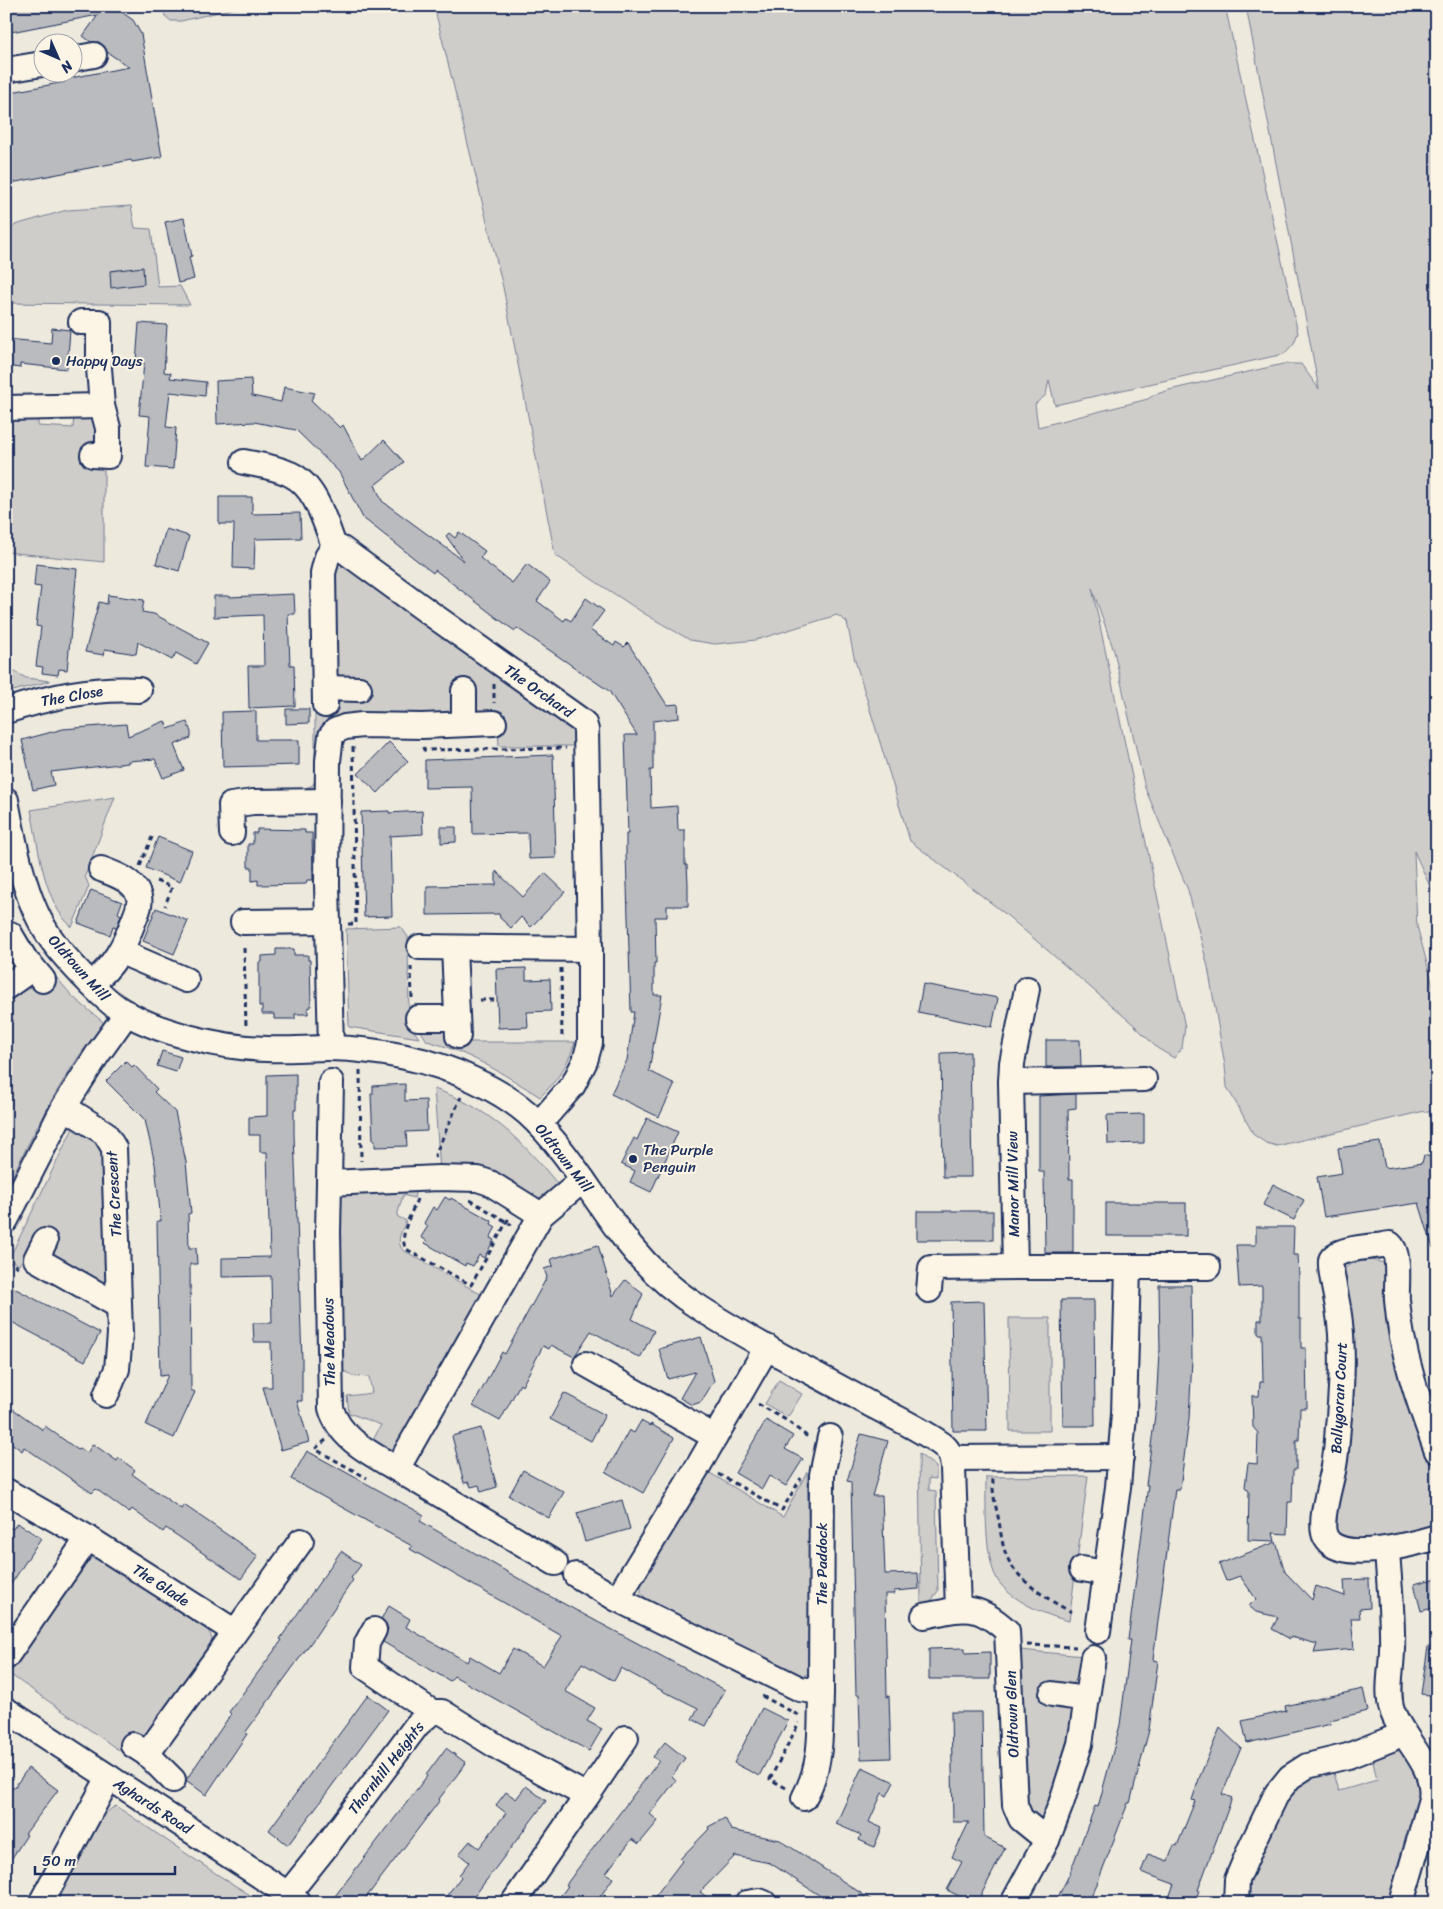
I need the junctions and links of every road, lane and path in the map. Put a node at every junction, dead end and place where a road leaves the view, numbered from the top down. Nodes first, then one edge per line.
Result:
1 (32, 66) edge
2 (6, 70) edge
3 (81, 322) dead end
4 (102, 406) junction
5 (6, 408) edge
6 (93, 455) dead end
7 (244, 462) dead end
8 (334, 546) junction
9 (360, 689) dead end
10 (139, 690) dead end
11 (464, 691) dead end
12 (6, 712) edge
13 (494, 722) dead end
14 (464, 724) junction
15 (422, 726) junction
16 (352, 741) dead end
17 (587, 748) junction
18 (6, 800) edge
19 (328, 801) junction
20 (232, 833) dead end
21 (152, 837) dead end
22 (101, 868) dead end
23 (138, 872) dead end
24 (162, 877) dead end
25 (152, 880) dead end
26 (160, 883) junction
27 (165, 906) dead end
28 (243, 922) dead end
29 (327, 923) junction
30 (10, 934) dead end
31 (244, 948) dead end
32 (420, 948) dead end
33 (454, 948) junction
34 (590, 949) junction
35 (121, 952) junction
36 (561, 959) dead end
37 (186, 980) dead end
38 (91, 984) junction
39 (6, 987) edge
40 (1027, 989) dead end
41 (480, 1000) dead end
42 (497, 1000) dead end
43 (127, 1014) junction
44 (418, 1018) dead end
45 (246, 1029) dead end
46 (562, 1039) dead end
47 (331, 1048) junction
48 (352, 1068) dead end
49 (1144, 1080) dead end
50 (331, 1082) dead end
51 (1011, 1082) junction
52 (461, 1097) dead end
53 (64, 1107) junction
54 (538, 1124) junction
55 (436, 1163) dead end
56 (583, 1180) junction
57 (361, 1182) junction
58 (329, 1183) junction
59 (420, 1191) dead end
60 (468, 1199) dead end
61 (519, 1201) junction
62 (542, 1215) junction
63 (6, 1220) edge
64 (507, 1222) junction
65 (45, 1241) dead end
66 (6, 1261) edge
67 (1015, 1267) junction
68 (1208, 1267) dead end
69 (21, 1268) dead end
70 (1128, 1268) junction
71 (929, 1290) dead end
72 (119, 1306) junction
73 (767, 1347) junction
74 (586, 1364) dead end
75 (740, 1394) junction
76 (106, 1395) dead end
77 (329, 1437) dead end
78 (715, 1437) junction
79 (821, 1438) joint
80 (1437, 1451) edge
81 (1121, 1457) junction
82 (952, 1458) junction
83 (700, 1463) junction
84 (397, 1469) junction
85 (804, 1472) dead end
86 (994, 1473) dead end
87 (373, 1482) dead end
88 (6, 1491) edge
89 (1437, 1536) edge
90 (88, 1538) junction
91 (301, 1541) dead end
92 (1387, 1550) junction
93 (555, 1563) dead end
94 (1082, 1569) dead end
95 (1106, 1573) junction
96 (576, 1575) dead end
97 (617, 1599) junction
98 (958, 1609) junction
99 (1072, 1612) dead end
100 (924, 1616) dead end
101 (374, 1630) dead end
102 (234, 1631) junction
103 (1098, 1631) dead end
104 (1009, 1644) junction
105 (6, 1657) edge
106 (1093, 1658) joint
107 (822, 1692) junction
108 (759, 1694) dead end
109 (1052, 1694) dead end
110 (1086, 1699) junction
111 (6, 1710) edge
112 (432, 1712) junction
113 (626, 1738) dead end
114 (1390, 1739) dead end
115 (109, 1777) junction
116 (173, 1780) dead end
117 (587, 1796) junction
118 (804, 1798) joint
119 (1047, 1840) junction
120 (293, 1898) edge
121 (41, 1903) edge
122 (513, 1903) edge
123 (747, 1903) edge
124 (764, 1903) edge
125 (1013, 1903) edge
126 (1236, 1903) edge
127 (1401, 1903) edge

1 - 2 street
3 - 4 street
4 - 5 street
4 - 6 street
7 - 8 street
8 - 9 street
8 - 17 street, The Orchard
10 - 12 street, The Close
11 - 14 street
13 - 14 street
14 - 15 street
15 - 17 path
15 - 19 street
16 - 29 path
17 - 34 street, The Orchard
18 - 38 street, Oldtown Mill
19 - 20 street
19 - 29 street
21 - 23 path
22 - 35 street
24 - 26 path
25 - 26 path
26 - 27 path
28 - 29 street
29 - 47 street
30 - 39 street
31 - 45 path
32 - 33 street
33 - 34 street
33 - 44 street
34 - 54 street, The Orchard
35 - 37 street
35 - 38 street
36 - 46 path
38 - 43 street, Oldtown Mill
40 - 51 street, Manor Mill View
41 - 42 path
43 - 47 street, Oldtown Mill
43 - 53 street
47 - 54 street, Oldtown Mill
48 - 57 path
49 - 51 street
50 - 58 street, The Meadows
51 - 67 street, Manor Mill View
52 - 55 path
53 - 63 street
53 - 72 street, The Crescent
54 - 56 street, Oldtown Mill
56 - 62 street
56 - 73 street, Oldtown Mill
57 - 58 street
57 - 61 street
58 - 84 street, The Meadows
59 - 64 path
60 - 64 path
61 - 62 street
61 - 64 path
62 - 84 street
65 - 72 street
66 - 69 path
67 - 70 street
67 - 71 street
68 - 70 street
70 - 81 street
72 - 76 street, The Crescent
73 - 75 street
73 - 82 street, Oldtown Mill
74 - 78 street
75 - 78 street
75 - 79 path
77 - 87 path
78 - 83 street
79 - 107 street, The Paddock
80 - 92 street, Ballygoran Court
81 - 82 street
81 - 95 street
82 - 98 street
83 - 85 path
83 - 97 street
84 - 93 street, The Meadows
86 - 99 path
88 - 90 street, The Glade
89 - 92 street, Ballygoran Court
90 - 102 street, The Glade
90 - 105 street
91 - 102 street
92 - 127 street
94 - 95 street
95 - 103 street
96 - 97 street
97 - 107 street
98 - 100 street, Oldtown Glen
98 - 104 street, Oldtown Glen
101 - 112 street
102 - 116 street
104 - 106 path
104 - 119 street, Oldtown Glen
106 - 110 street
107 - 118 street, The Paddock
108 - 118 path
109 - 110 street
110 - 119 street
111 - 115 street, Aghards Road
112 - 117 street, Thornhill Heights
112 - 120 street, Thornhill Heights
113 - 117 street
114 - 126 street
115 - 120 street, Aghards Road
115 - 121 street
117 - 122 street
119 - 125 street
123 - 124 street

